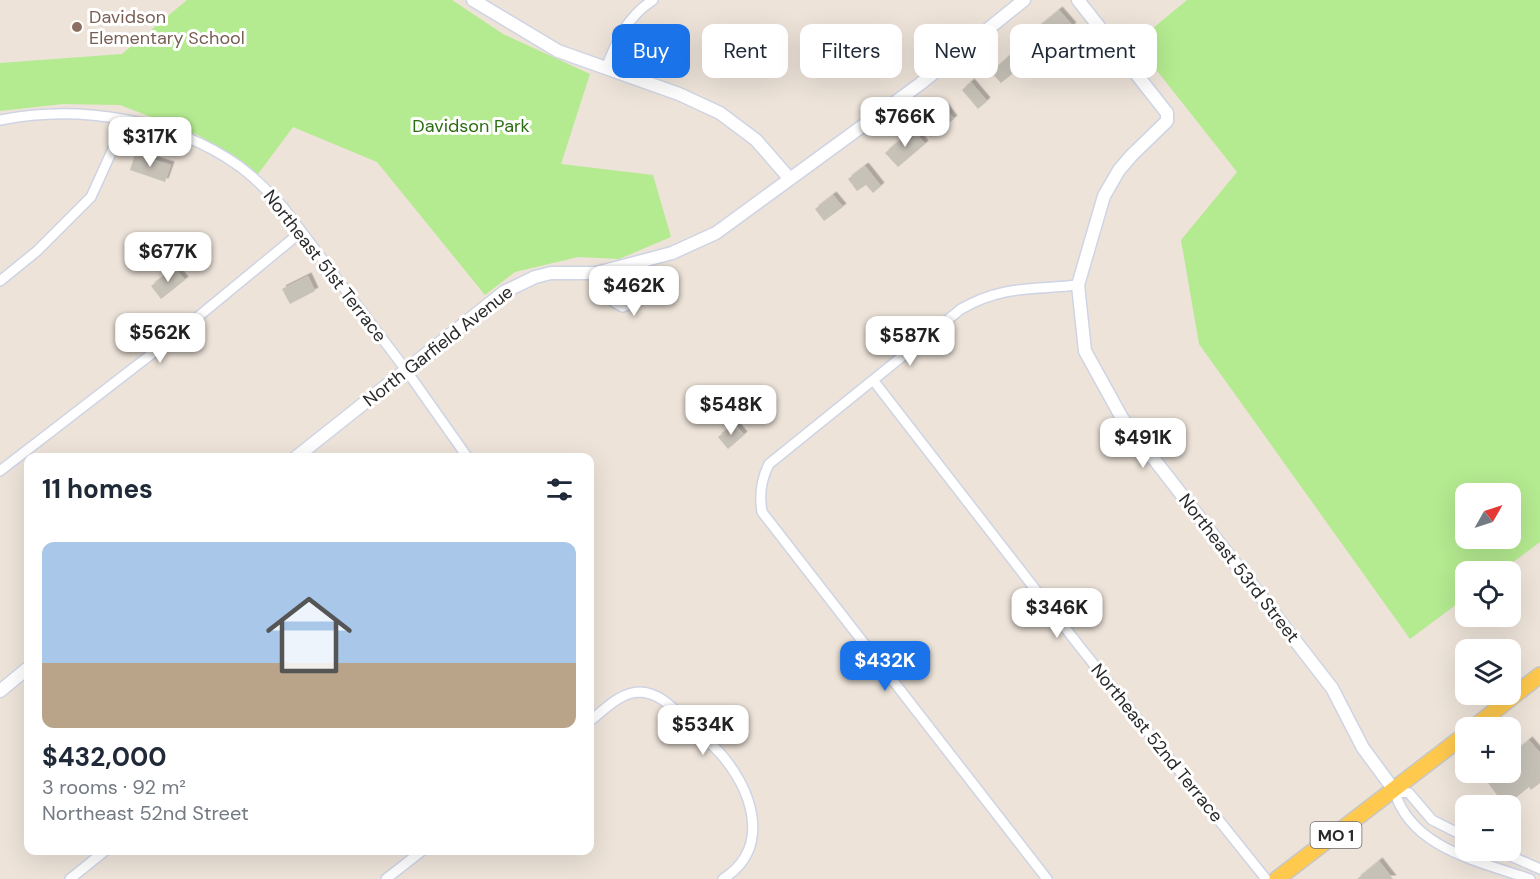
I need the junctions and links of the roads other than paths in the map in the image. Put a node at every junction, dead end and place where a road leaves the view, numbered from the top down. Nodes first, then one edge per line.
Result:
1 (473, 0) edge
2 (653, 0) edge
3 (1024, 0) edge
4 (1078, 0) edge
5 (606, 68) junction
6 (0, 120) edge
7 (126, 120) junction
8 (790, 179) junction
9 (301, 232) junction
10 (642, 261) junction
11 (596, 273) junction
12 (0, 281) edge
13 (1078, 285) junction
14 (406, 370) junction
15 (873, 380) junction
16 (301, 453) edge
17 (464, 453) edge
18 (0, 471) edge
19 (24, 671) edge
20 (1540, 675) edge
21 (0, 691) edge
22 (1487, 717) edge
23 (594, 718) edge
24 (1455, 743) edge
25 (1394, 790) junction
26 (1455, 832) edge
27 (100, 855) edge
28 (417, 855) edge
29 (1521, 861) edge
30 (1540, 869) edge
31 (70, 879) edge
32 (386, 879) edge
33 (723, 879) edge
34 (1047, 879) edge
35 (1266, 879) edge
36 (1277, 879) edge
37 (1530, 879) edge

1 - 5 street
2 - 5 street
3 - 8 street, North Garfield Avenue
4 - 13 street, Northeast 53rd Street
5 - 8 street
6 - 7 street, Northeast 51st Terrace
7 - 9 street, Northeast 51st Terrace
7 - 12 street
8 - 10 street, North Garfield Avenue
9 - 14 street, Northeast 51st Terrace
9 - 18 street
10 - 11 street, North Garfield Avenue
10 - 11 street
11 - 14 street, North Garfield Avenue
13 - 15 street
13 - 25 street, Northeast 53rd Street
14 - 16 street, North Garfield Avenue
14 - 17 street, Northeast 51st Terrace
15 - 34 street
15 - 35 street, Northeast 52nd Terrace
19 - 21 street
20 - 22 main road
23 - 33 street
24 - 25 main road, MO 1
25 - 26 street, Northeast 53rd Street
25 - 36 main road, MO 1
25 - 37 street, Northeast 53rd Street
27 - 31 street
28 - 32 street
29 - 30 street

